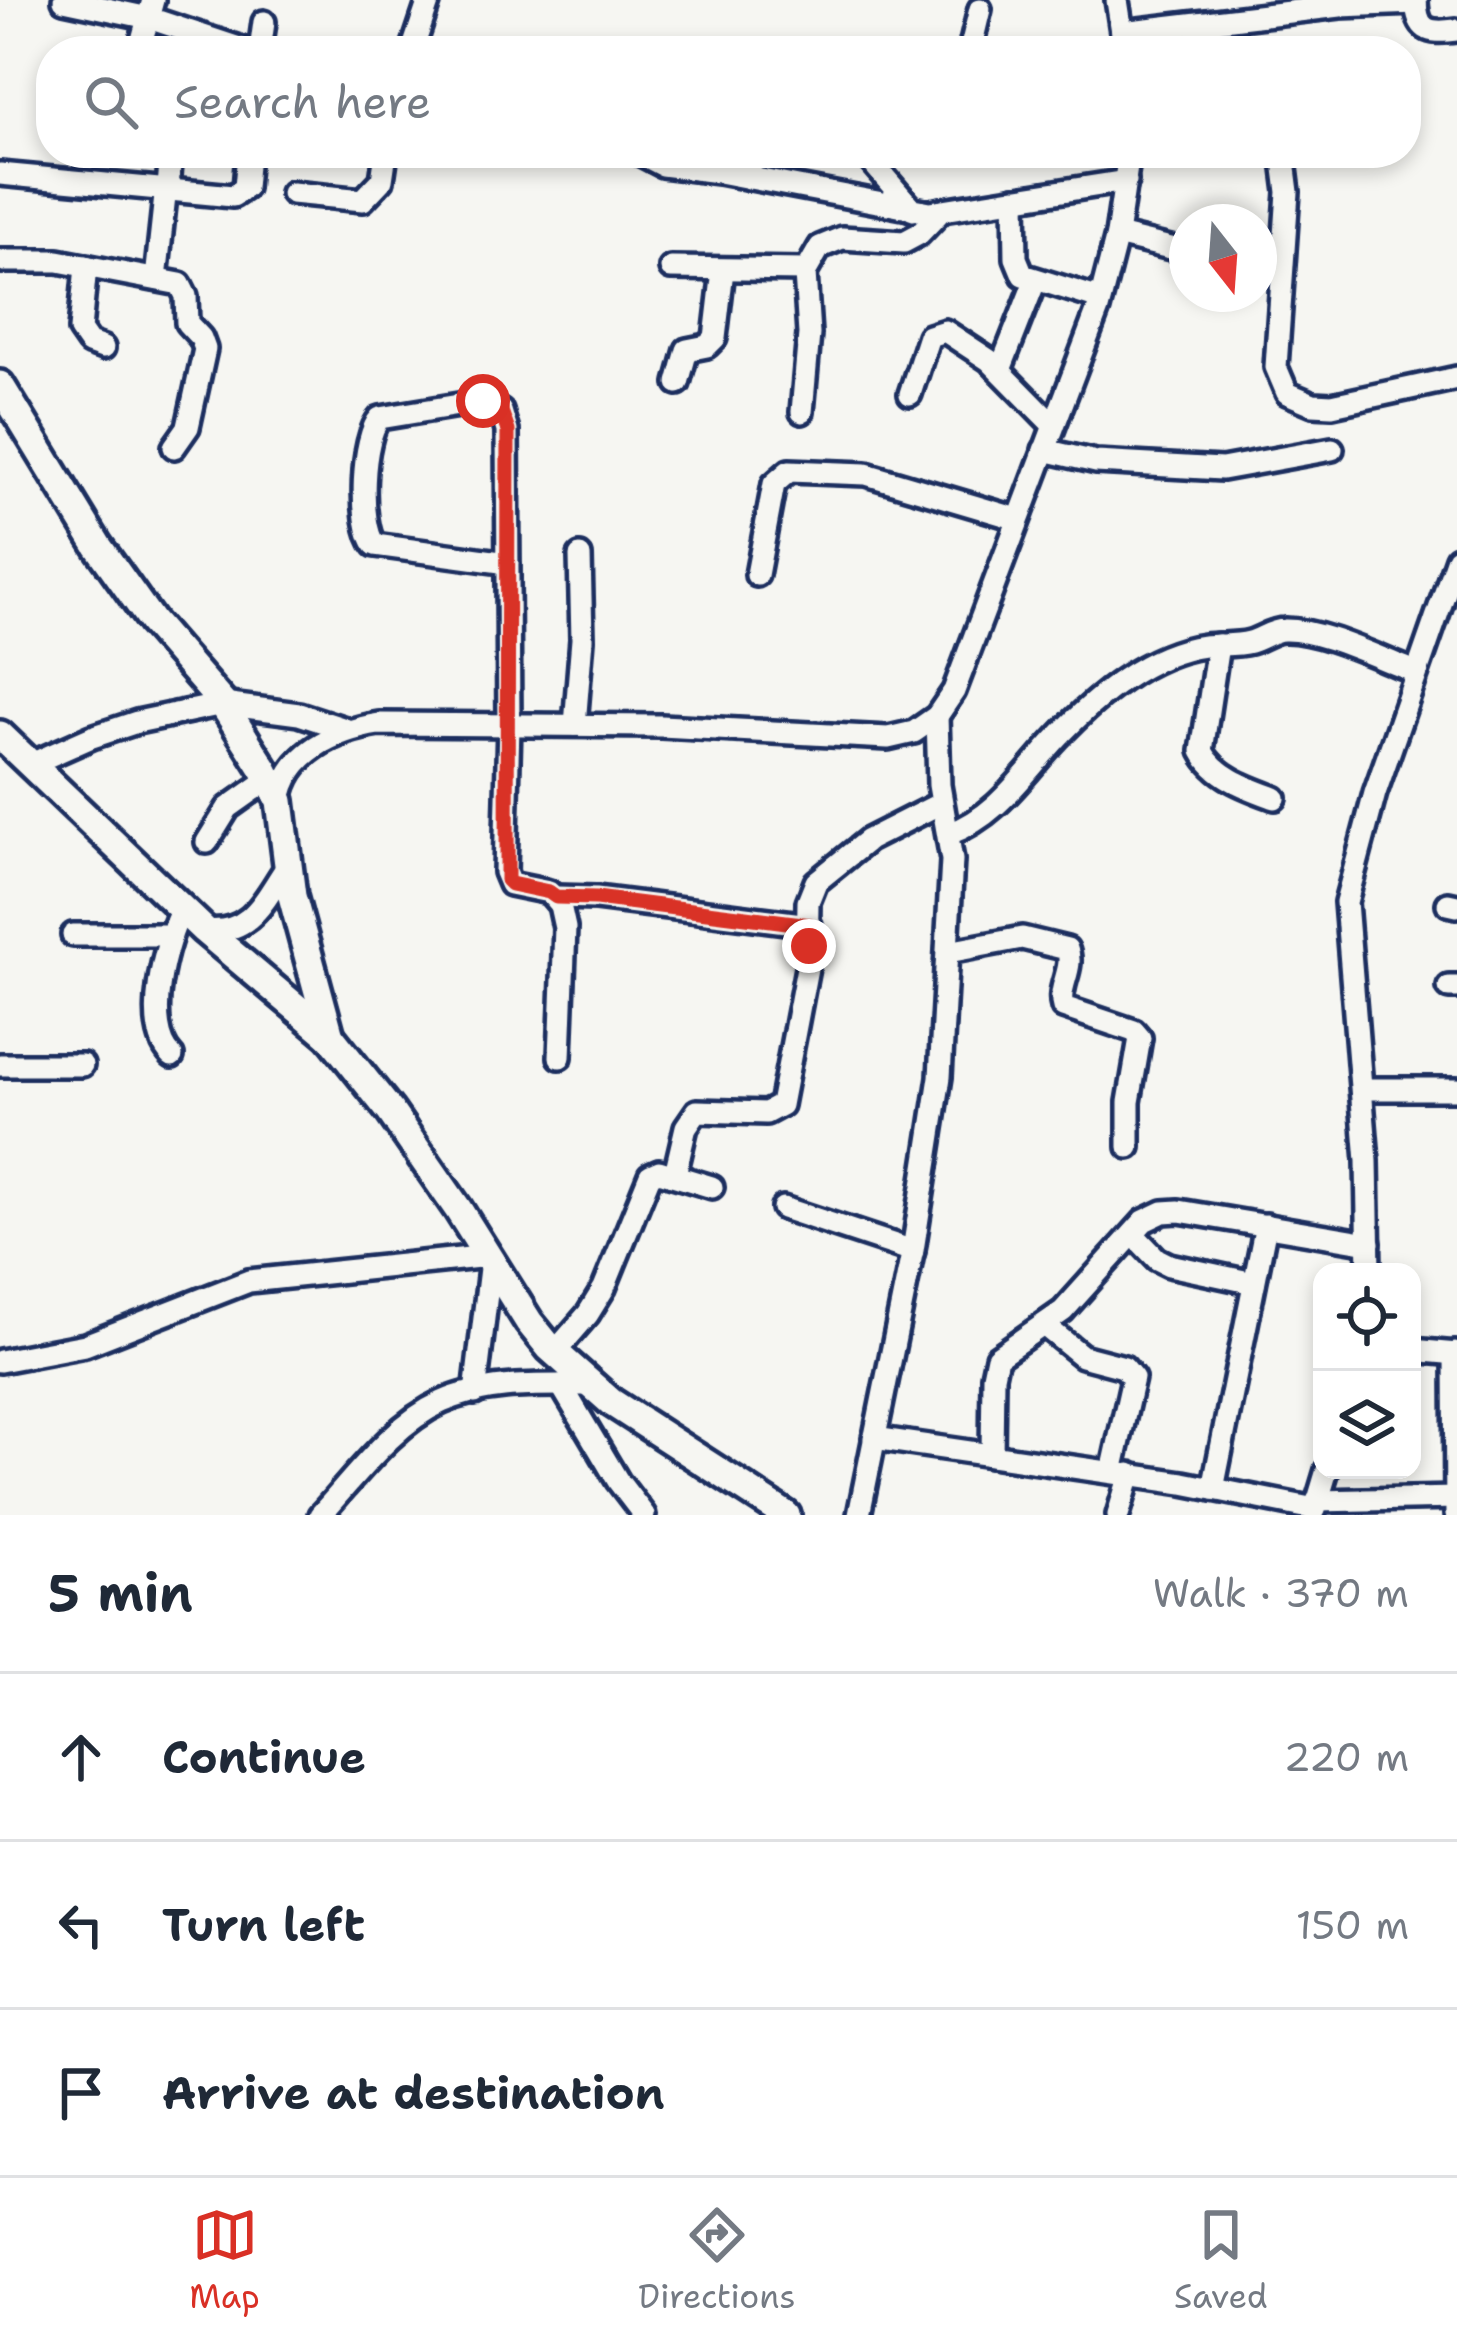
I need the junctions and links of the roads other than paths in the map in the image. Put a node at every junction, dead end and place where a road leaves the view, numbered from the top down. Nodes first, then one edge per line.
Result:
1 (64, 0) edge
2 (429, 0) edge
3 (1117, 0) edge
4 (1416, 2) edge
5 (151, 9) edge
6 (980, 9) dead end
7 (1209, 15) edge
8 (264, 22) dead end
9 (1456, 30) edge
10 (213, 36) edge
11 (262, 36) edge
12 (417, 36) edge
13 (974, 36) edge
14 (1123, 36) edge
15 (1143, 36) edge
16 (169, 168) edge
17 (246, 168) edge
18 (384, 168) edge
19 (676, 168) edge
20 (750, 168) edge
21 (877, 168) edge
22 (1127, 168) edge
23 (1285, 168) edge
24 (0, 174) edge
25 (749, 178) junction
26 (1126, 181) junction
27 (167, 187) junction
28 (292, 193) dead end
29 (1015, 198) junction
30 (942, 210) junction
31 (913, 211) junction
32 (1117, 235) junction
33 (1277, 243) edge
34 (1169, 248) edge
35 (0, 261) edge
36 (86, 266) junction
37 (671, 268) dead end
38 (723, 270) junction
39 (806, 270) junction
40 (156, 279) junction
41 (1035, 281) junction
42 (1100, 298) junction
43 (1272, 312) edge
44 (103, 348) dead end
45 (1000, 370) junction
46 (1457, 378) edge
47 (678, 383) dead end
48 (0, 385) edge
49 (910, 394) dead end
50 (802, 412) dead end
51 (1054, 425) junction
52 (174, 447) dead end
53 (1332, 449) dead end
54 (1044, 450) junction
55 (1018, 519) junction
56 (580, 556) dead end
57 (508, 563) junction
58 (1456, 565) edge
59 (757, 575) dead end
60 (1449, 604) edge
61 (1218, 645) junction
62 (1416, 672) junction
63 (223, 704) junction
64 (937, 716) junction
65 (509, 725) junction
66 (575, 725) junction
67 (345, 729) junction
68 (1, 737) edge
69 (31, 764) junction
70 (275, 790) junction
71 (1275, 798) dead end
72 (941, 803) junction
73 (949, 834) junction
74 (207, 842) dead end
75 (288, 865) junction
76 (556, 897) junction
77 (182, 909) junction
78 (810, 925) junction
79 (204, 930) junction
80 (73, 935) dead end
81 (169, 935) junction
82 (948, 952) junction
83 (330, 1036) junction
84 (172, 1056) dead end
85 (560, 1058) dead end
86 (0, 1065) edge
87 (82, 1065) dead end
88 (1362, 1089) junction
89 (1457, 1089) edge
90 (1129, 1147) dead end
91 (675, 1174) junction
92 (712, 1187) dead end
93 (783, 1208) dead end
94 (1266, 1225) junction
95 (1133, 1234) junction
96 (1369, 1243) junction
97 (913, 1251) junction
98 (490, 1258) junction
99 (1369, 1263) edge
100 (1254, 1283) junction
101 (1045, 1326) junction
102 (1421, 1351) edge
103 (554, 1352) junction
104 (1456, 1353) edge
105 (0, 1361) edge
106 (575, 1385) junction
107 (475, 1393) junction
108 (874, 1438) junction
109 (992, 1455) junction
110 (1121, 1473) junction
111 (1324, 1479) edge
112 (1213, 1489) junction
113 (344, 1490) junction
114 (1456, 1498) edge
115 (1315, 1508) edge
116 (320, 1515) edge
117 (340, 1515) edge
118 (644, 1515) edge
119 (786, 1515) edge
120 (859, 1515) edge
121 (1118, 1515) edge
122 (1456, 1515) edge

1 - 5 street
2 - 12 street
3 - 14 street
4 - 7 street
4 - 9 street
5 - 10 street
6 - 13 street
7 - 15 street
8 - 11 street
16 - 27 street
17 - 27 street
18 - 28 street
19 - 25 street
20 - 25 street
21 - 31 street
22 - 26 street
23 - 33 street
24 - 27 street
25 - 31 street
26 - 29 street
26 - 32 street
27 - 40 street
29 - 30 street
29 - 41 street
30 - 31 street
30 - 39 street
32 - 34 street
32 - 42 street
35 - 36 street
36 - 40 street
36 - 44 street
37 - 38 street
38 - 39 street
38 - 47 street
39 - 50 street
40 - 52 street
41 - 42 street
41 - 45 street
42 - 51 street
43 - 46 street
45 - 49 street
45 - 51 street
48 - 63 main road
51 - 54 street
53 - 54 street
54 - 55 street
55 - 59 street
55 - 64 street
56 - 66 street
57 - 57 street
57 - 65 street
58 - 60 street
60 - 62 street
61 - 62 street
61 - 71 street
61 - 73 street
62 - 88 street
63 - 67 street
63 - 69 street
63 - 70 main road
64 - 66 street
64 - 72 street
65 - 66 street
65 - 67 street
65 - 76 street
67 - 70 street
68 - 69 main road
69 - 77 main road
70 - 74 street
70 - 75 main road
72 - 73 street
72 - 78 street
73 - 82 street
75 - 79 street
75 - 83 main road
76 - 78 street
76 - 85 street
77 - 79 main road
77 - 81 street
78 - 91 street
79 - 83 main road
80 - 81 street
81 - 84 street
82 - 90 street
82 - 97 street
83 - 98 main road
86 - 87 street
88 - 89 street
88 - 96 street
91 - 92 street
91 - 103 street
93 - 97 street
94 - 95 street
94 - 96 street
94 - 100 street
95 - 100 street
95 - 101 street
96 - 99 street
97 - 108 street
98 - 103 main road
98 - 105 street
98 - 107 street
100 - 112 street
101 - 109 street
101 - 110 street
102 - 104 street
103 - 106 main road
104 - 114 street
106 - 107 street
106 - 118 street
106 - 119 main road
107 - 113 street
108 - 109 street
108 - 120 street
109 - 110 street
110 - 112 street
110 - 121 street
111 - 115 street
112 - 115 street
113 - 116 street
113 - 117 street
114 - 115 street
114 - 122 street

